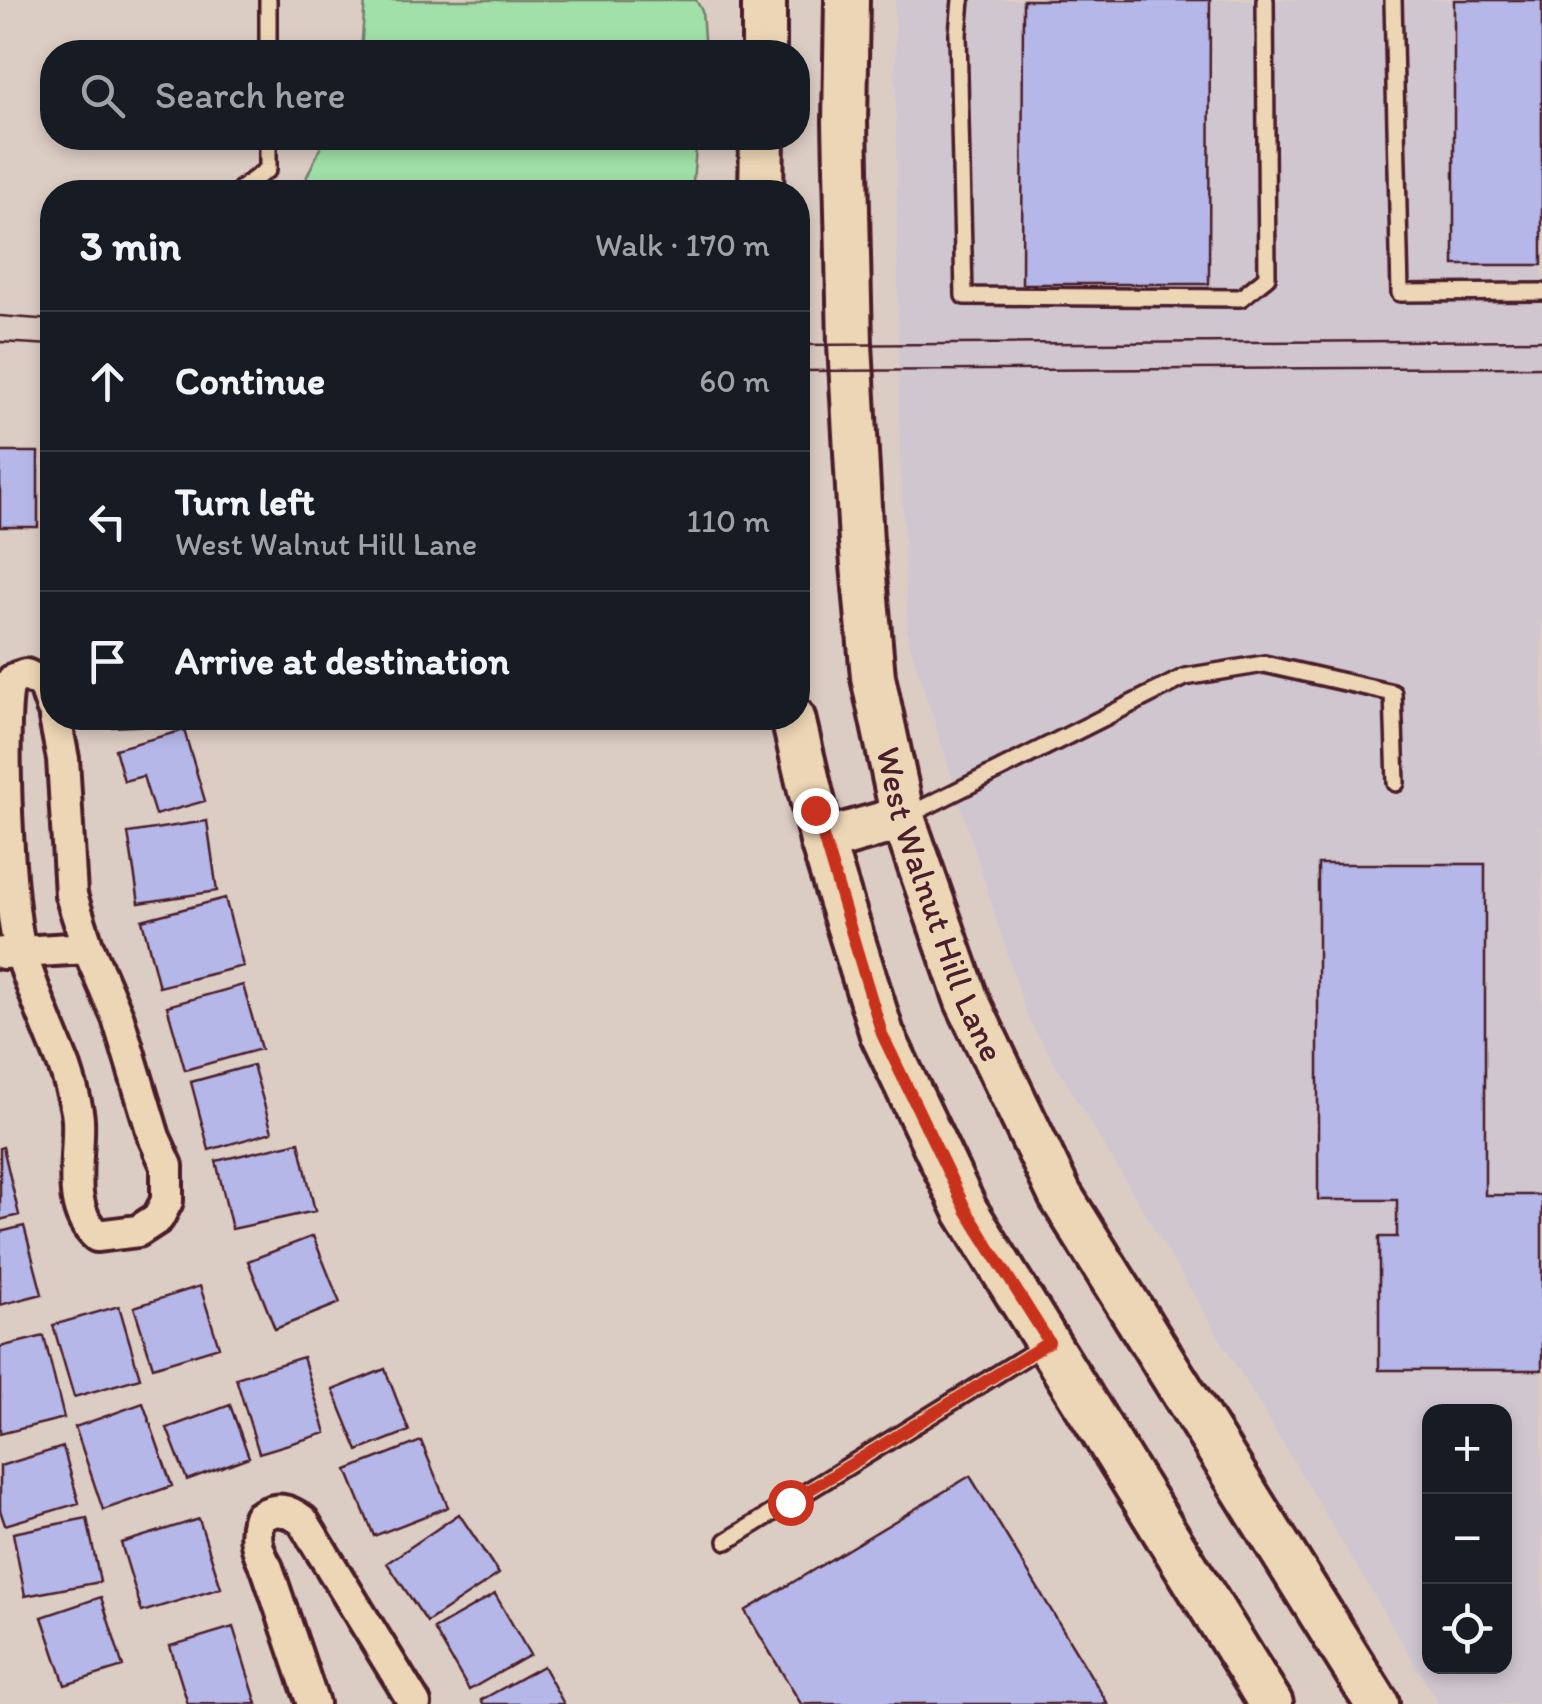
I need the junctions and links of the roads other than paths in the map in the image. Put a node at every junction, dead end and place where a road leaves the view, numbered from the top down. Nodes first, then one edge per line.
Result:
1 (268, 0) edge
2 (764, 0) edge
3 (847, 0) edge
4 (961, 0) edge
5 (1265, 0) edge
6 (1394, 0) edge
7 (268, 40) edge
8 (764, 40) edge
9 (268, 150) edge
10 (762, 150) edge
11 (253, 180) edge
12 (762, 180) edge
13 (1542, 292) edge
14 (40, 682) edge
15 (58, 730) edge
16 (795, 730) edge
17 (1396, 783) dead end
18 (903, 818) junction
19 (822, 841) junction
20 (88, 948) junction
21 (10, 952) edge
22 (1049, 1342) junction
23 (727, 1541) dead end
24 (313, 1704) edge
25 (415, 1704) edge
26 (1271, 1704) edge
27 (1377, 1704) edge

1 - 7 lane
2 - 8 main road
3 - 18 main road, West Walnut Hill Lane
4 - 5 lane
6 - 13 lane
9 - 11 lane
10 - 12 main road
14 - 21 street
15 - 20 street
16 - 19 main road
17 - 18 lane
18 - 19 main road
18 - 27 main road, West Walnut Hill Lane
19 - 22 main road
20 - 21 street
20 - 21 street
22 - 23 lane
22 - 26 main road
24 - 25 street

